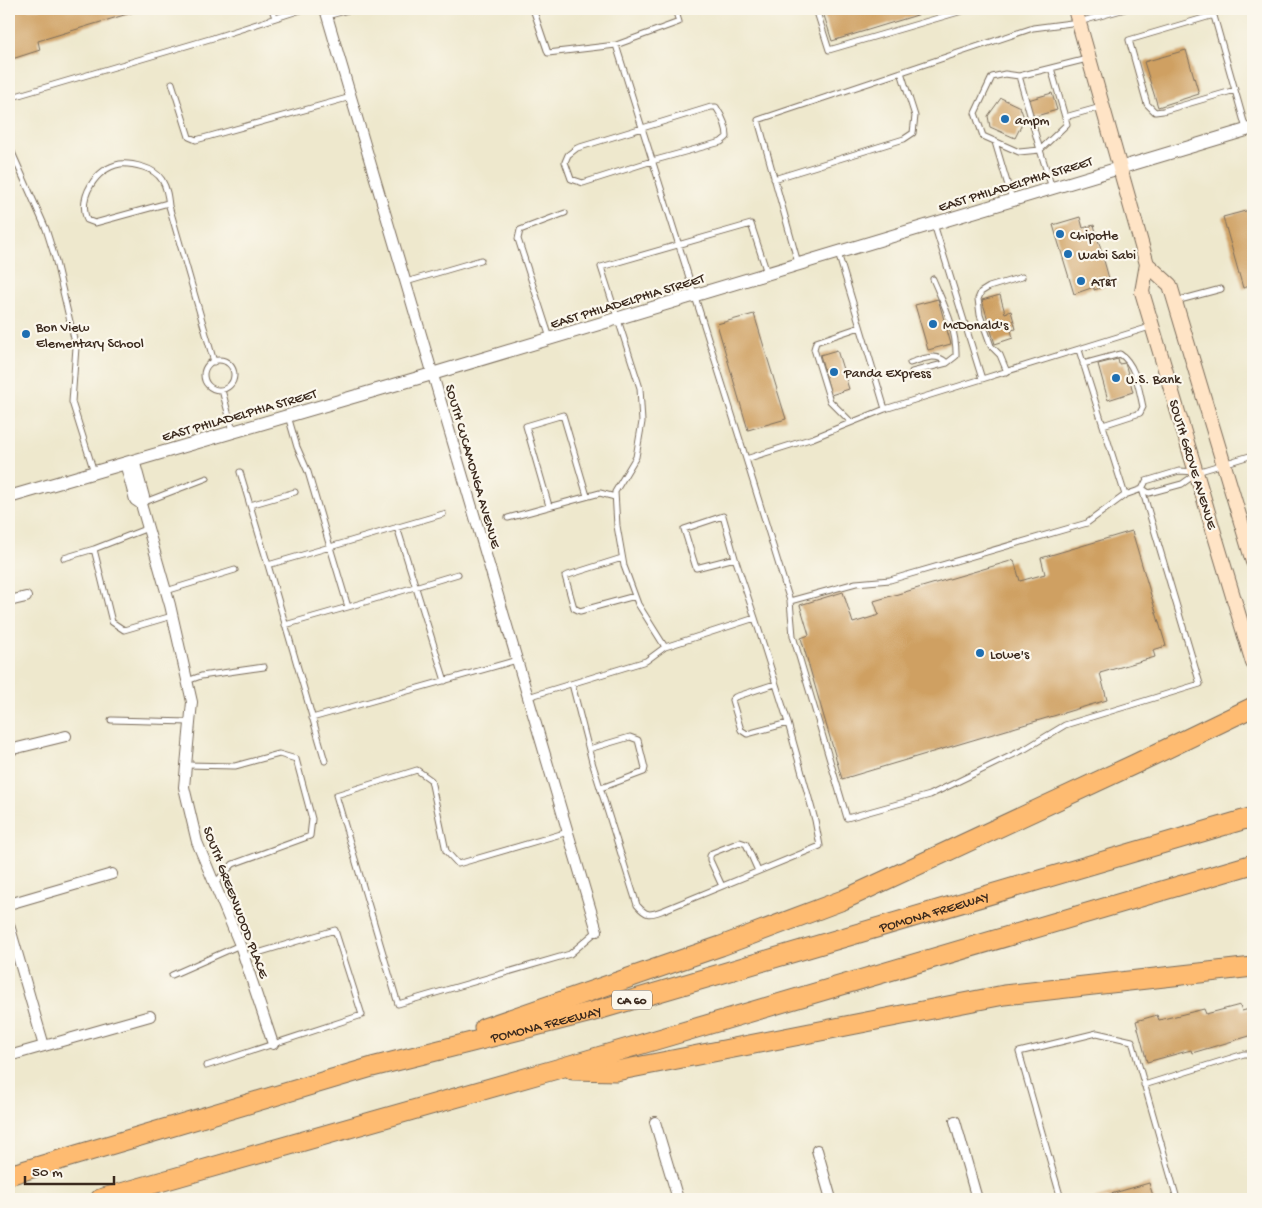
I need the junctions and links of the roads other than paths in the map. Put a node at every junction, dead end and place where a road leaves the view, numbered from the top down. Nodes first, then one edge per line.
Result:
1 (272, 9) edge
2 (304, 9) edge
3 (352, 9) edge
4 (533, 9) edge
5 (675, 9) edge
6 (816, 9) edge
7 (969, 9) edge
8 (1125, 9) edge
9 (1212, 9) edge
10 (1250, 9) edge
11 (326, 12) edge
12 (1214, 15) junction
13 (1077, 16) edge
14 (275, 18) junction
15 (1253, 20) edge
16 (616, 45) junction
17 (1090, 58) junction
18 (1051, 68) junction
19 (901, 72) junction
20 (1019, 76) junction
21 (172, 83) dead end
22 (1235, 90) junction
23 (351, 97) junction
24 (9, 98) edge
25 (1104, 106) junction
26 (1065, 117) junction
27 (642, 128) junction
28 (1250, 129) edge
29 (995, 142) junction
30 (11, 150) dead end
31 (1040, 150) junction
32 (652, 161) junction
33 (1120, 167) junction
34 (774, 179) junction
35 (1052, 188) junction
36 (1012, 200) junction
37 (168, 203) junction
38 (565, 213) dead end
39 (934, 223) junction
40 (678, 245) junction
41 (838, 252) junction
42 (481, 260) dead end
43 (798, 264) junction
44 (1148, 264) junction
45 (767, 273) junction
46 (1022, 277) dead end
47 (933, 280) dead end
48 (406, 282) junction
49 (1221, 289) dead end
50 (694, 295) junction
51 (1176, 302) junction
52 (618, 318) junction
53 (860, 327) junction
54 (1152, 327) junction
55 (550, 338) junction
56 (1079, 350) junction
57 (214, 362) junction
58 (910, 363) dead end
59 (947, 363) junction
60 (1083, 364) junction
61 (912, 372) dead end
62 (1007, 372) junction
63 (432, 374) junction
64 (982, 379) junction
65 (222, 390) junction
66 (885, 409) junction
67 (288, 416) junction
68 (851, 422) junction
69 (1103, 425) junction
70 (233, 432) junction
71 (1253, 455) edge
72 (746, 459) junction
73 (129, 462) junction
74 (1224, 465) junction
75 (94, 472) junction
76 (240, 472) dead end
77 (1197, 472) junction
78 (207, 478) dead end
79 (1142, 489) junction
80 (295, 492) dead end
81 (1125, 495) junction
82 (9, 496) edge
83 (587, 496) junction
84 (615, 497) junction
85 (141, 504) junction
86 (250, 505) junction
87 (548, 506) junction
88 (443, 514) dead end
89 (508, 518) dead end
90 (397, 527) junction
91 (148, 528) junction
92 (330, 547) junction
93 (94, 549) junction
94 (64, 558) dead end
95 (622, 558) junction
96 (735, 558) junction
97 (1253, 561) edge
98 (268, 564) junction
99 (235, 570) dead end
100 (458, 574) dead end
101 (416, 586) junction
102 (166, 591) junction
103 (635, 596) junction
104 (26, 597) dead end
105 (9, 601) edge
106 (790, 601) junction
107 (348, 606) junction
108 (172, 616) junction
109 (755, 618) junction
110 (285, 625) junction
111 (665, 648) junction
112 (517, 660) junction
113 (1253, 663) edge
114 (264, 667) dead end
115 (445, 680) junction
116 (187, 681) junction
117 (572, 684) junction
118 (775, 684) junction
119 (528, 697) junction
120 (1253, 707) edge
121 (312, 718) junction
122 (111, 720) dead end
123 (190, 722) junction
124 (788, 724) junction
125 (66, 736) dead end
126 (589, 749) junction
127 (9, 750) edge
128 (324, 761) dead end
129 (186, 765) junction
130 (601, 788) junction
131 (1253, 817) edge
132 (568, 832) junction
133 (1253, 864) edge
134 (758, 871) junction
135 (112, 874) dead end
136 (214, 884) junction
137 (722, 886) junction
138 (9, 904) edge
139 (9, 925) edge
140 (597, 932) joint
141 (240, 945) junction
142 (244, 957) junction
143 (1253, 967) edge
144 (172, 976) dead end
145 (150, 1016) dead end
146 (273, 1044) junction
147 (44, 1046) junction
148 (1253, 1054) edge
149 (9, 1056) edge
150 (206, 1066) dead end
151 (372, 1067) junction
152 (557, 1069) junction
153 (1144, 1085) junction
154 (955, 1121) dead end
155 (655, 1122) dead end
156 (817, 1150) dead end
157 (9, 1175) edge
158 (100, 1199) edge
159 (678, 1199) edge
160 (831, 1199) edge
161 (977, 1199) edge
162 (1061, 1199) edge
163 (1177, 1199) edge

1 - 14 lane
2 - 14 lane
3 - 11 lane
4 - 16 lane
5 - 16 lane
6 - 7 lane
8 - 13 lane
9 - 12 lane
10 - 15 lane
11 - 23 street, SOUTH CUCAMONGA AVENUE
12 - 22 lane
12 - 22 lane
13 - 17 main road, SOUTH GROVE AVENUE
13 - 19 lane
14 - 24 lane
16 - 27 lane
17 - 18 lane
17 - 25 main road, SOUTH GROVE AVENUE
18 - 20 lane
18 - 26 lane
19 - 34 lane
19 - 34 lane
20 - 29 lane
20 - 31 lane
21 - 23 lane
22 - 28 lane
23 - 48 street, SOUTH CUCAMONGA AVENUE
25 - 26 lane
25 - 33 main road, SOUTH GROVE AVENUE
26 - 31 lane
27 - 32 lane
27 - 32 lane
27 - 32 lane
28 - 33 street, EAST PHILADELPHIA STREET
29 - 31 lane
29 - 36 lane
30 - 75 lane
31 - 35 lane
32 - 40 lane
33 - 35 street, EAST PHILADELPHIA STREET
33 - 44 main road, SOUTH GROVE AVENUE
34 - 43 lane
35 - 36 street, EAST PHILADELPHIA STREET
36 - 39 street, EAST PHILADELPHIA STREET
37 - 37 lane
37 - 57 lane
38 - 55 lane
39 - 41 street, EAST PHILADELPHIA STREET
39 - 64 lane
40 - 45 lane
40 - 50 lane
40 - 52 lane
41 - 43 street, EAST PHILADELPHIA STREET
41 - 53 lane
42 - 48 lane
43 - 45 street, EAST PHILADELPHIA STREET
44 - 51 main road, SOUTH GROVE AVENUE
44 - 54 main road, SOUTH GROVE AVENUE
45 - 50 street, EAST PHILADELPHIA STREET
46 - 62 lane
47 - 59 lane
48 - 63 street, SOUTH CUCAMONGA AVENUE
49 - 51 lane
50 - 52 street, EAST PHILADELPHIA STREET
50 - 72 lane
51 - 74 main road, SOUTH GROVE AVENUE
52 - 55 street, EAST PHILADELPHIA STREET
52 - 84 lane
53 - 66 lane
53 - 68 lane
54 - 56 lane
54 - 77 main road, SOUTH GROVE AVENUE
55 - 63 street, EAST PHILADELPHIA STREET
56 - 60 lane
56 - 62 lane
57 - 65 lane
57 - 65 lane
58 - 59 lane
59 - 61 lane
60 - 69 lane
60 - 69 lane
62 - 64 lane
63 - 67 street, EAST PHILADELPHIA STREET
63 - 112 street, SOUTH CUCAMONGA AVENUE
64 - 66 lane
65 - 70 lane
66 - 68 lane
67 - 70 street, EAST PHILADELPHIA STREET
67 - 92 lane
68 - 72 lane
69 - 81 lane
70 - 73 street, EAST PHILADELPHIA STREET
71 - 74 lane
72 - 106 lane
73 - 75 street, EAST PHILADELPHIA STREET
73 - 85 street, SOUTH GREENWOOD PLACE
74 - 77 lane
74 - 97 main road, SOUTH GROVE AVENUE
75 - 82 street, EAST PHILADELPHIA STREET
76 - 86 lane
77 - 79 lane
77 - 79 lane
77 - 113 main road, SOUTH GROVE AVENUE
78 - 85 lane
79 - 81 lane
79 - 106 lane
80 - 86 lane
81 - 106 lane
83 - 84 lane
83 - 87 lane
83 - 87 lane
84 - 95 lane
85 - 91 street, SOUTH GREENWOOD PLACE
86 - 98 lane
87 - 89 lane
88 - 90 lane
90 - 92 lane
90 - 101 lane
91 - 93 lane
91 - 102 street, SOUTH GREENWOOD PLACE
92 - 98 lane
92 - 107 lane
93 - 94 lane
93 - 108 lane
95 - 103 lane
95 - 103 lane
96 - 96 lane
96 - 109 lane
98 - 110 lane
99 - 102 lane
100 - 101 lane
101 - 107 lane
101 - 115 lane
102 - 108 street, SOUTH GREENWOOD PLACE
103 - 111 lane
104 - 105 street
107 - 110 lane
108 - 116 street, SOUTH GREENWOOD PLACE
109 - 111 lane
109 - 118 lane
110 - 121 lane
111 - 117 lane
112 - 115 lane
112 - 119 street, SOUTH CUCAMONGA AVENUE
114 - 116 lane
115 - 121 lane
116 - 123 street, SOUTH GREENWOOD PLACE
117 - 119 lane
117 - 126 lane
118 - 124 lane
118 - 124 lane
119 - 132 street, SOUTH CUCAMONGA AVENUE
120 - 151 highway
121 - 128 lane
122 - 123 lane
123 - 129 street, SOUTH GREENWOOD PLACE
124 - 134 lane
125 - 127 street
126 - 130 lane
126 - 130 lane
129 - 136 street, SOUTH GREENWOOD PLACE
129 - 136 lane
130 - 137 lane
131 - 151 highway, POMONA FREEWAY / CA 60
132 - 140 street, SOUTH CUCAMONGA AVENUE
132 - 140 lane
133 - 152 highway
134 - 137 lane
134 - 137 lane
135 - 138 street
136 - 141 street, SOUTH GREENWOOD PLACE
139 - 147 street
141 - 142 street, SOUTH GREENWOOD PLACE
141 - 144 lane
142 - 146 street, SOUTH GREENWOOD PLACE
142 - 146 lane
143 - 152 highway
145 - 147 street
146 - 150 lane
147 - 149 street
148 - 153 lane
151 - 157 highway, POMONA FREEWAY / CA 60
152 - 158 highway
153 - 162 lane
153 - 163 lane
154 - 161 street
155 - 159 street
156 - 160 street

